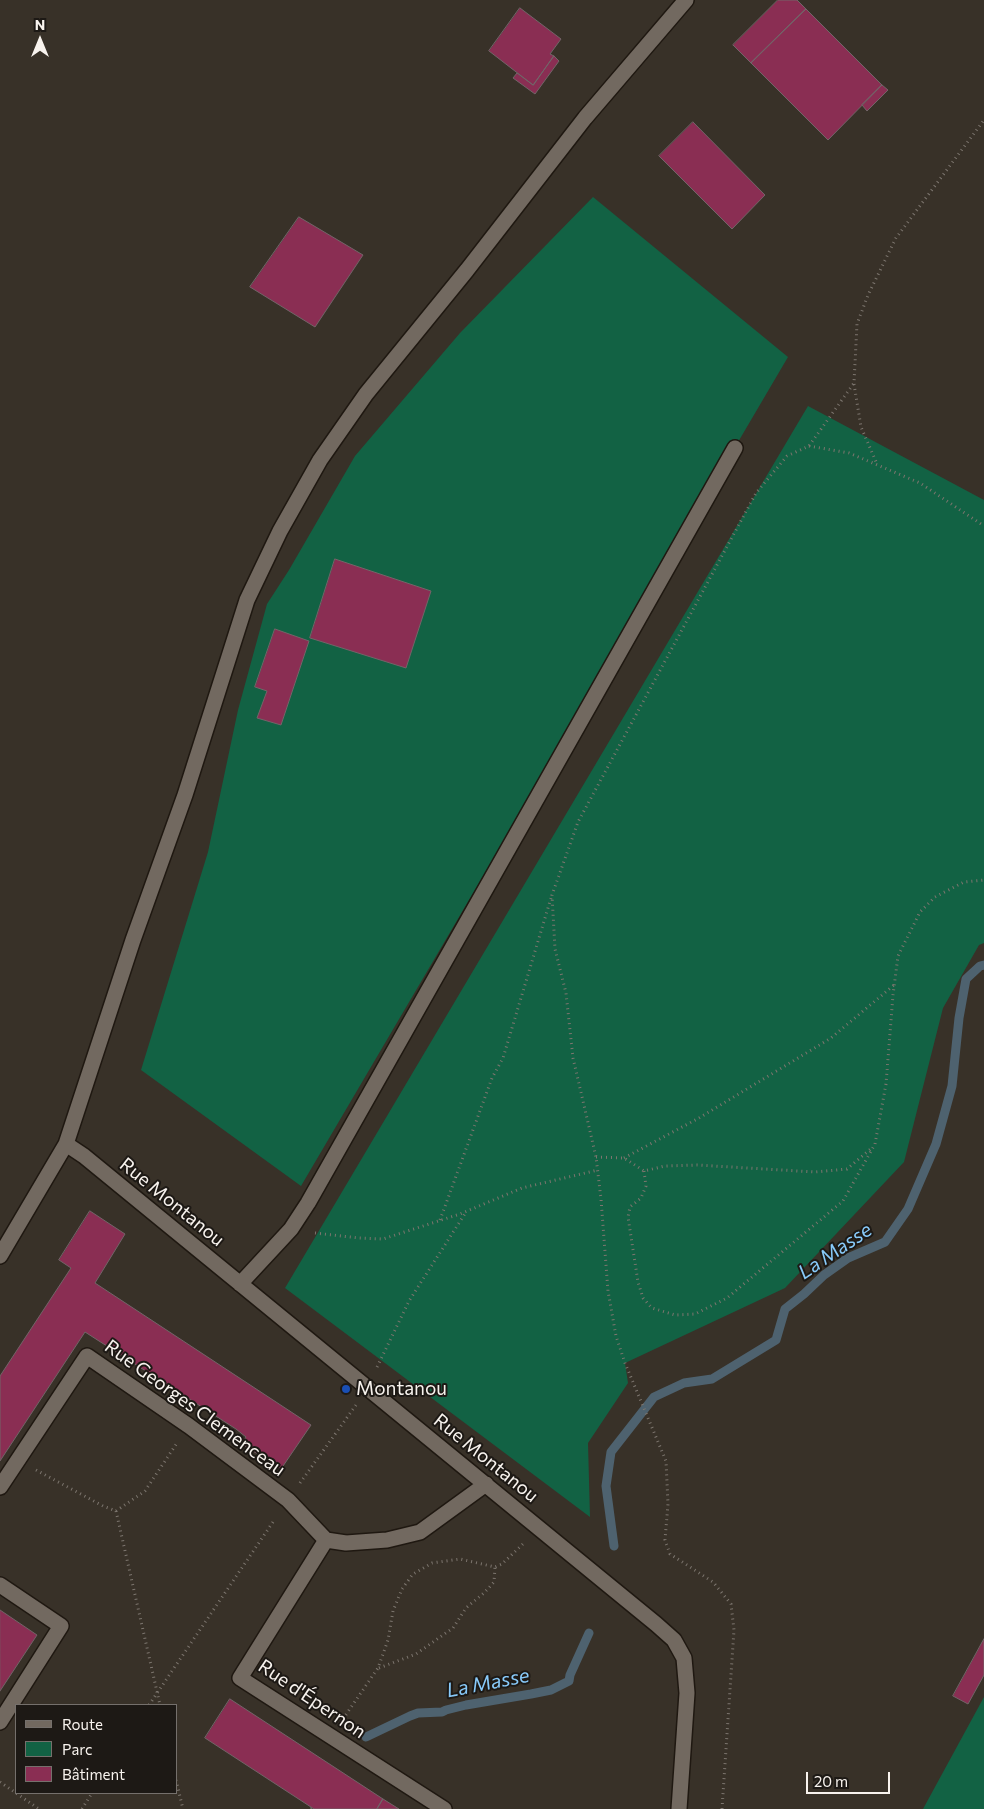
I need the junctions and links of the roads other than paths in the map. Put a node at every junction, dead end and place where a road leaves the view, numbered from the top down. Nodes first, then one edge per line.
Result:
1 (686, 0) edge
2 (735, 448) dead end
3 (66, 1144) junction
4 (0, 1256) edge
5 (240, 1284) junction
6 (486, 1484) junction
7 (0, 1487) edge
8 (326, 1540) junction
9 (0, 1585) edge
10 (0, 1722) edge
11 (444, 1809) edge
12 (679, 1809) edge

1 - 3 street
2 - 5 street
3 - 4 street
3 - 5 street, Rue Montanou
5 - 6 street, Rue Montanou
6 - 8 street
6 - 12 street, Rue Montanou
7 - 8 street, Rue Georges Clemenceau
8 - 11 street, Rue d'Épernon
9 - 10 street

